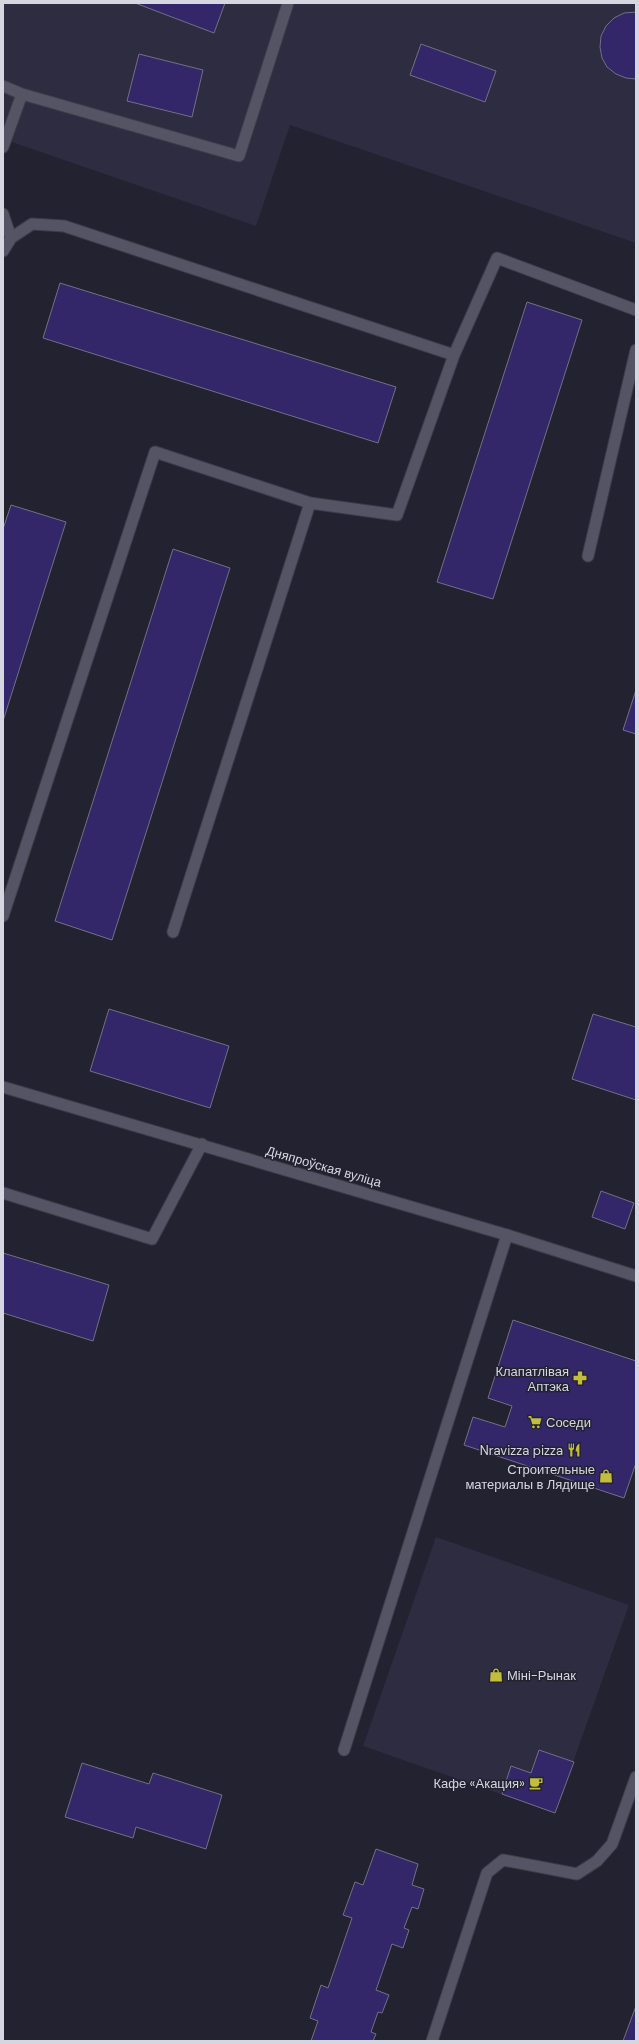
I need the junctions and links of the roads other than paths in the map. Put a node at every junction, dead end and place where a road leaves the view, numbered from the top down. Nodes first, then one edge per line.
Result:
1 (288, 3) edge
2 (3, 86) edge
3 (22, 94) junction
4 (3, 147) edge
5 (3, 214) edge
6 (11, 238) junction
7 (3, 251) edge
8 (636, 310) edge
9 (636, 350) edge
10 (454, 355) junction
11 (310, 503) junction
12 (588, 556) dead end
13 (3, 916) edge
14 (173, 932) dead end
15 (3, 1087) edge
16 (202, 1144) junction
17 (3, 1193) edge
18 (507, 1234) junction
19 (636, 1276) edge
20 (344, 1750) dead end
21 (636, 1776) edge
22 (432, 2041) edge

1 - 3 street
2 - 3 street
3 - 4 street
5 - 6 street
6 - 7 street
6 - 10 street
8 - 10 street
9 - 12 street
10 - 11 street
11 - 13 street
11 - 14 street
15 - 16 street, Дняпроўская вуліца
16 - 17 street
16 - 18 street, Дняпроўская вуліца
18 - 19 street, Дняпроўская вуліца
18 - 20 street
21 - 22 street

